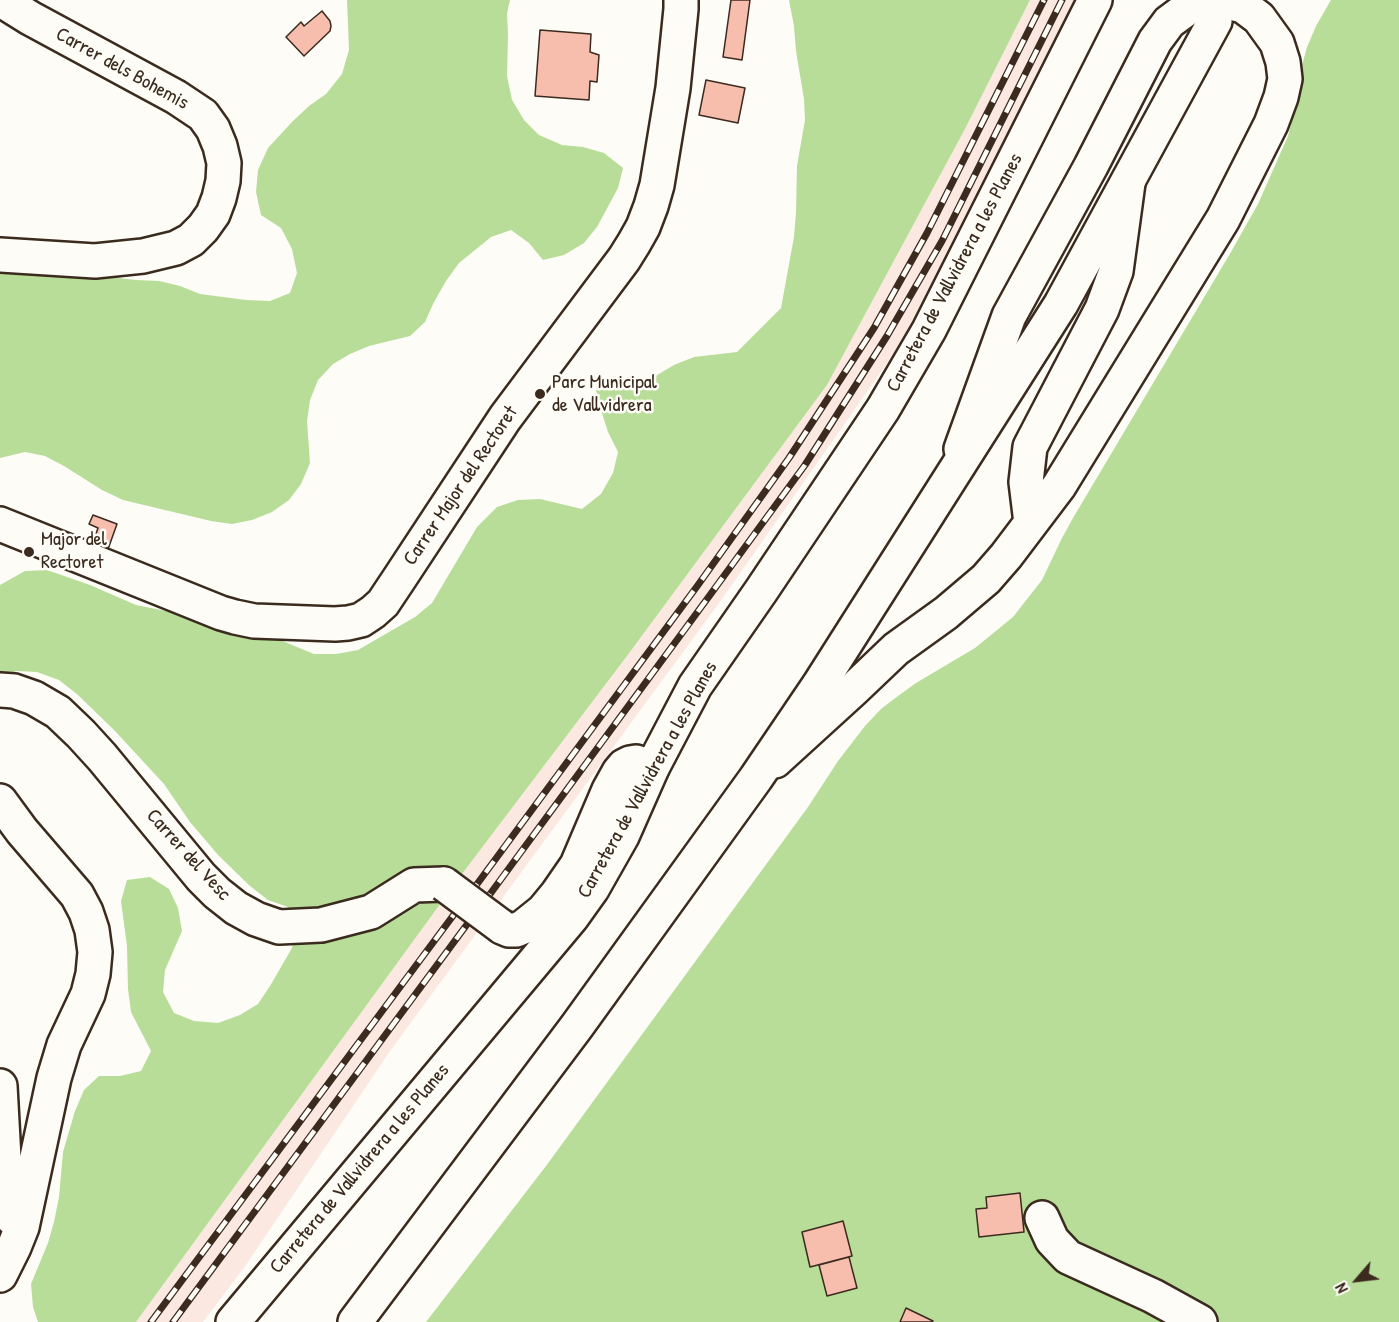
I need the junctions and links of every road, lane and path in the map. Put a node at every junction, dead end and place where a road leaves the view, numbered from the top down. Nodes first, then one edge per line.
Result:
1 (1, 0) edge
2 (681, 0) edge
3 (1095, 0) edge
4 (1243, 3) edge
5 (1215, 21) dead end
6 (1128, 183) junction
7 (0, 255) edge
8 (950, 479) junction
9 (1031, 523) junction
10 (0, 524) edge
11 (0, 690) edge
12 (652, 768) junction
13 (756, 778) junction
14 (0, 801) edge
15 (0, 1086) edge
16 (1042, 1218) dead end
17 (22, 1227) junction
18 (0, 1275) edge
19 (232, 1322) edge
20 (355, 1322) edge
21 (1200, 1322) edge

1 - 7 main road, Carrer dels Bohemis
2 - 10 main road, Carrer Major del Rectoret
3 - 12 main road, Carretera de Vallvidrera a les Planes
4 - 8 main road
4 - 9 main road
5 - 6 main road
6 - 8 main road
6 - 9 main road
8 - 13 main road
9 - 13 main road
11 - 12 main road, Carrer del Vesc, bridge
12 - 19 main road, Carretera de Vallvidrera a les Planes
13 - 20 main road
14 - 17 main road
15 - 17 main road
16 - 21 main road
17 - 18 main road

